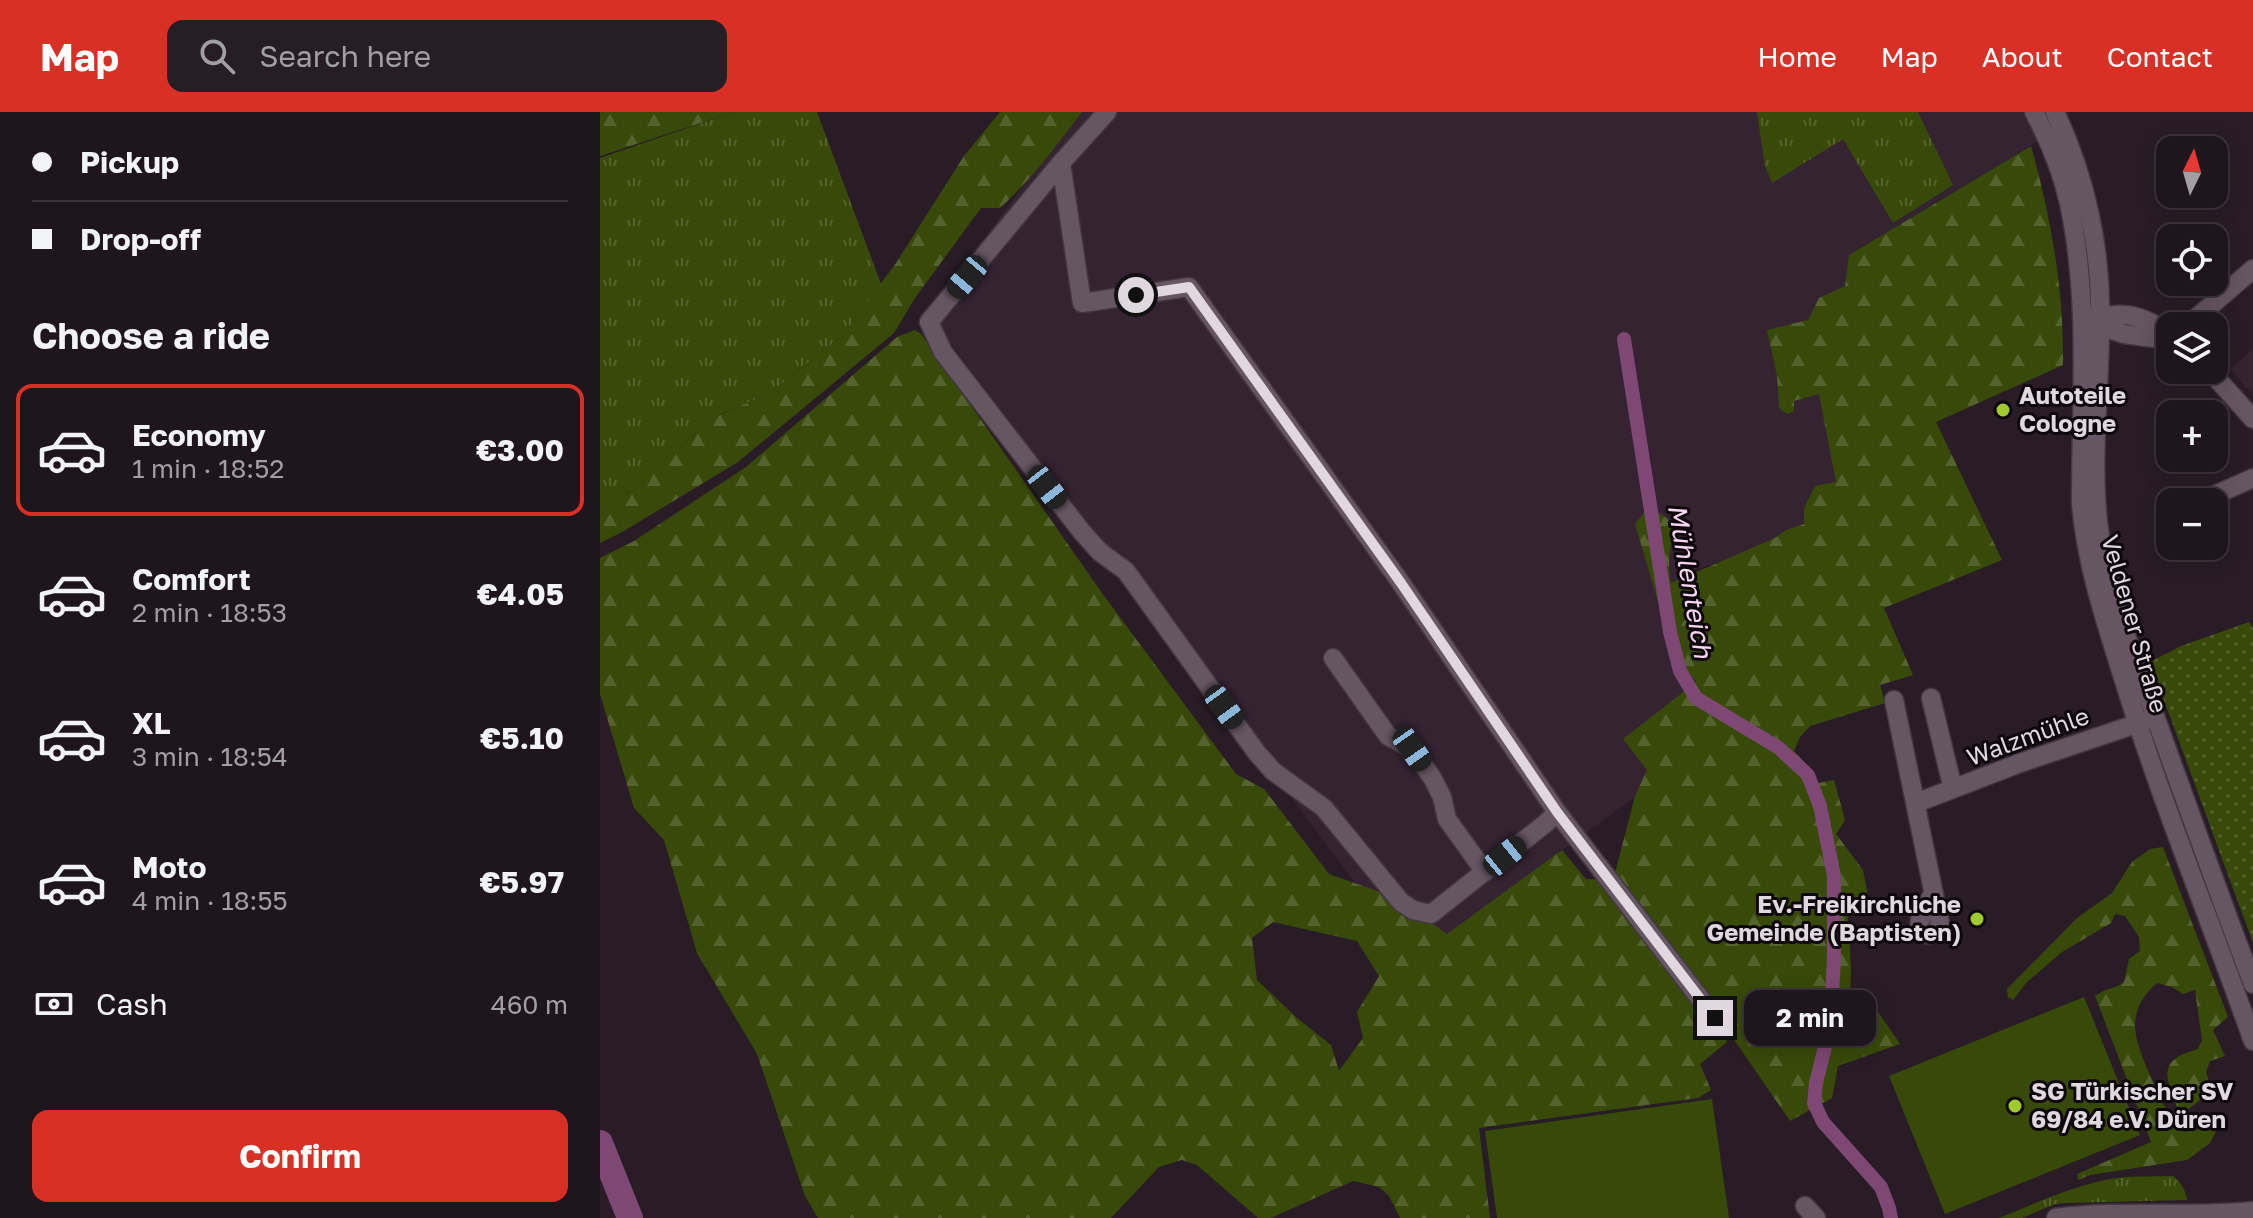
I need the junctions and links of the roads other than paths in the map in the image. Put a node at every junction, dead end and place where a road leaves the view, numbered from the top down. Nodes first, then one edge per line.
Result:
1 (1107, 112) edge
2 (2034, 112) edge
3 (2055, 112) edge
4 (1061, 163) junction
5 (2253, 269) edge
6 (2203, 312) edge
7 (2091, 319) junction
8 (2156, 337) edge
9 (2222, 384) edge
10 (2253, 419) edge
11 (2253, 478) edge
12 (2228, 489) edge
13 (1333, 658) dead end
14 (1931, 698) dead end
15 (1894, 700) dead end
16 (2155, 718) junction
17 (2137, 724) junction
18 (1953, 789) junction
19 (1916, 803) junction
20 (1557, 812) junction
21 (1485, 872) junction
22 (1933, 893) dead end
23 (2253, 984) edge
24 (1715, 1018) dead end
25 (2253, 1041) edge
26 (2253, 1211) edge
27 (2116, 1216) edge
28 (2056, 1218) edge

1 - 4 street
2 - 7 street, Veldener Straße
3 - 7 street, Veldener Straße
4 - 20 street
4 - 21 street
5 - 6 street
7 - 8 street
7 - 16 street, Veldener Straße
7 - 17 street, Veldener Straße
9 - 10 street
11 - 12 street
13 - 21 street
14 - 18 street
15 - 19 street
16 - 17 street, Walzmühle
16 - 23 street, Veldener Straße
17 - 18 street, Walzmühle
17 - 25 street, Veldener Straße
18 - 19 street, Walzmühle
19 - 22 street
20 - 21 street
20 - 24 street
26 - 27 street
27 - 28 street

